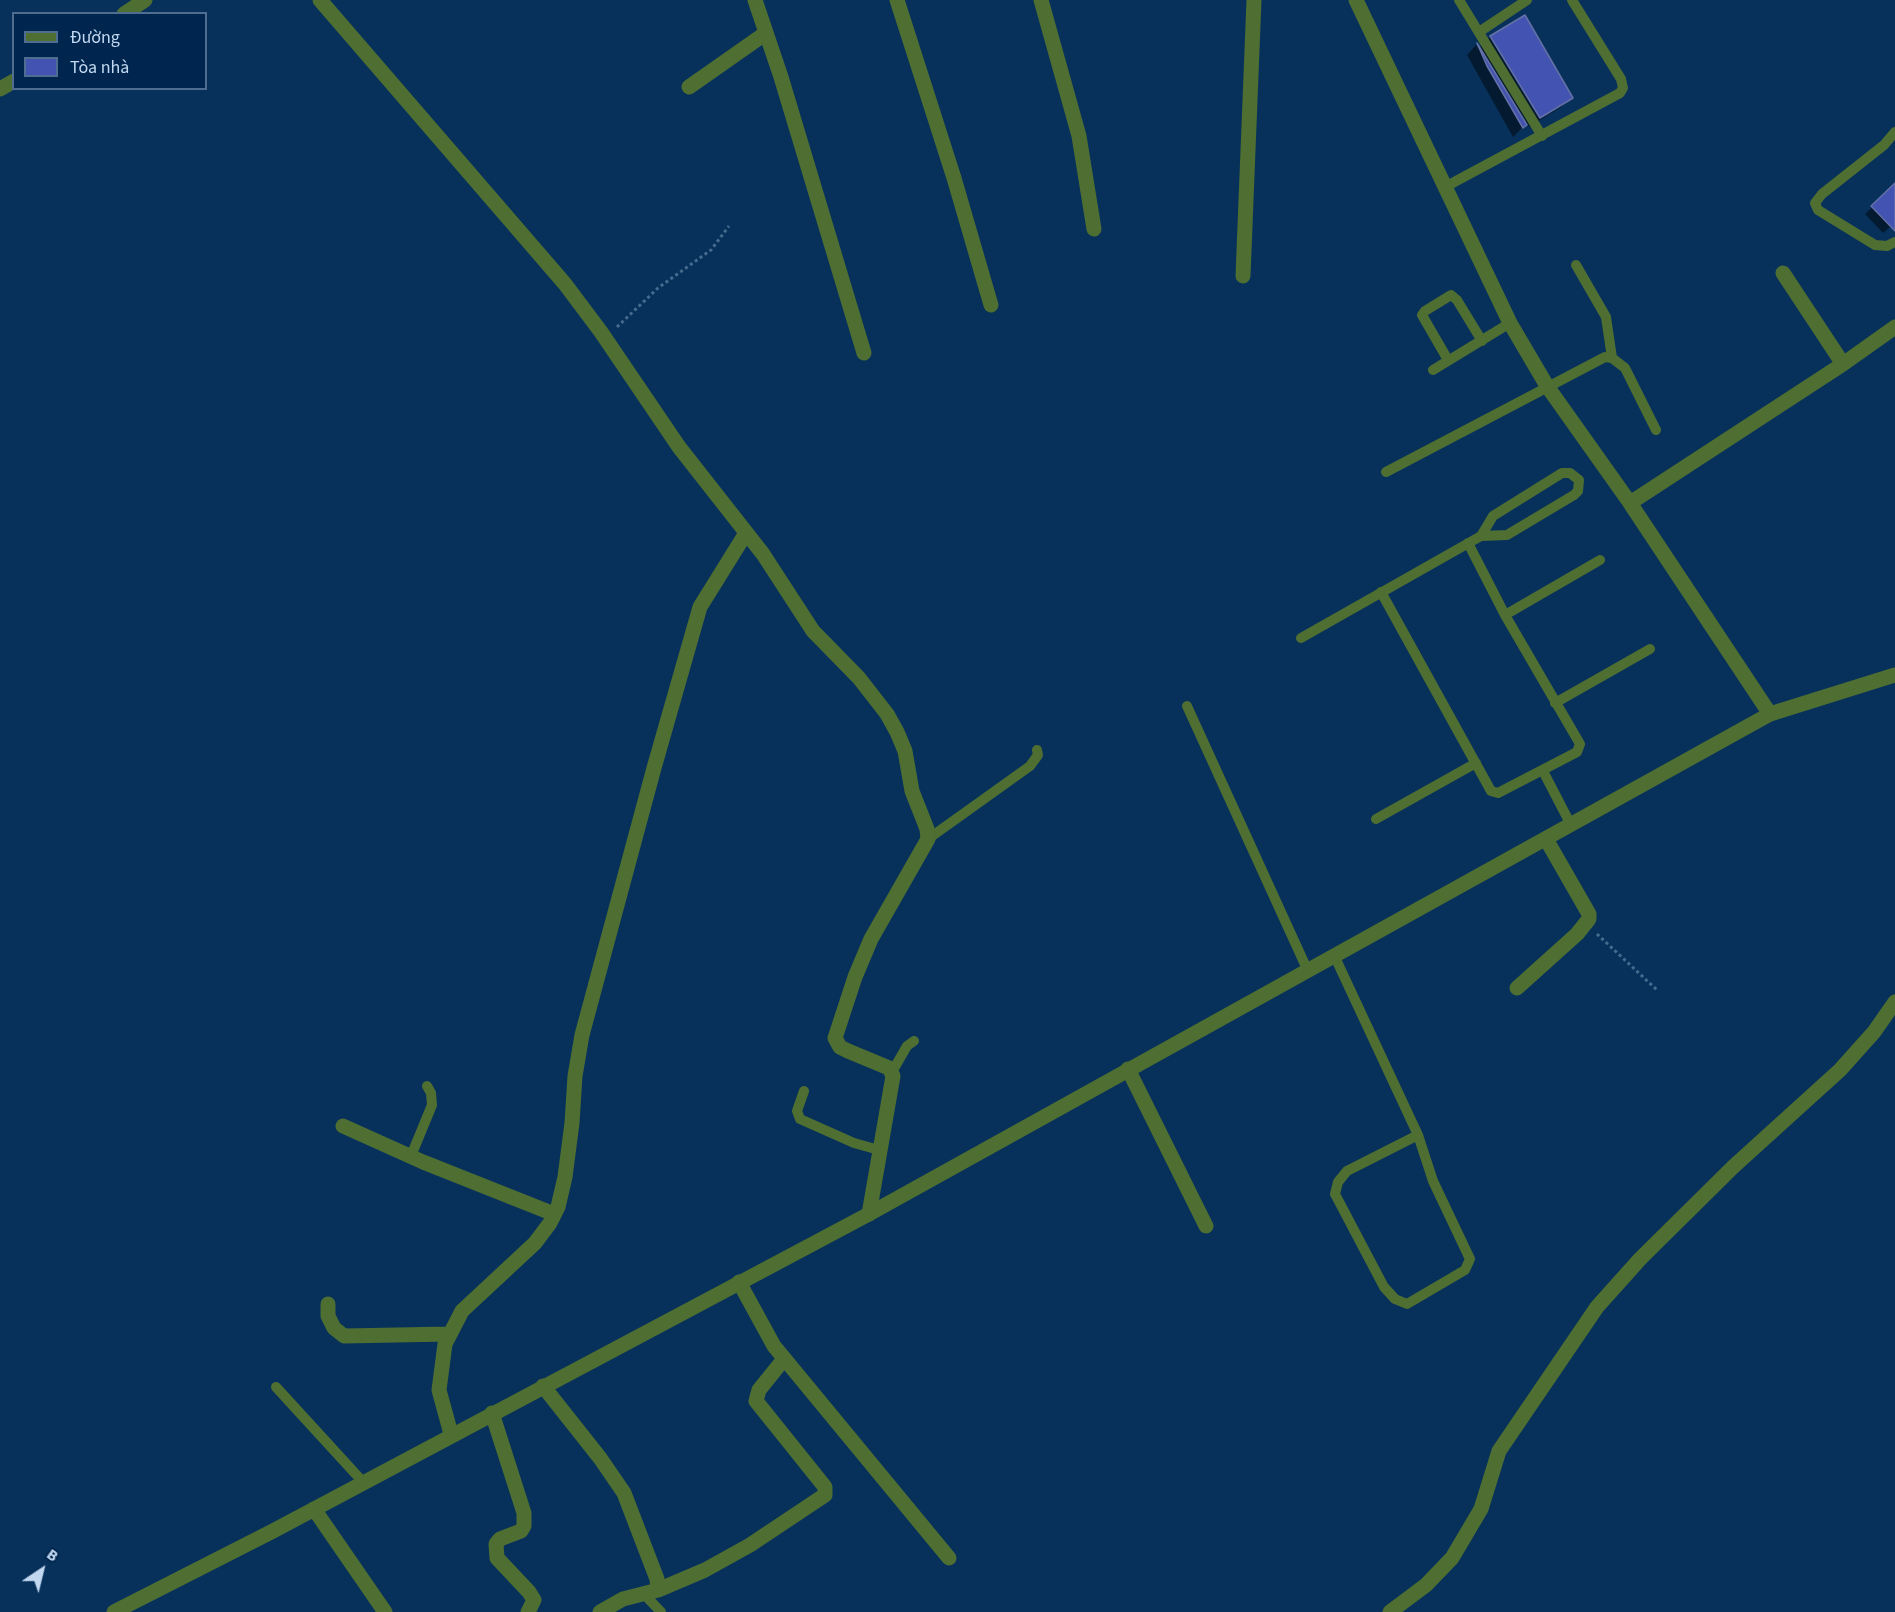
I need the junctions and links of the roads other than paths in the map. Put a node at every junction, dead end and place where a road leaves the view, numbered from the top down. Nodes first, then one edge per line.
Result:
1 (145, 0) edge
2 (320, 0) edge
3 (755, 0) edge
4 (897, 0) edge
5 (1041, 0) edge
6 (1254, 0) edge
7 (1459, 0) edge
8 (1527, 0) edge
9 (1572, 0) edge
10 (1359, 1) edge
11 (127, 12) edge
12 (1479, 32) junction
13 (766, 33) junction
14 (689, 87) dead end
15 (1895, 132) edge
16 (1542, 136) junction
17 (1445, 187) junction
18 (1094, 229) dead end
19 (1895, 243) edge
20 (1576, 265) dead end
21 (1783, 273) dead end
22 (1243, 276) dead end
23 (991, 305) dead end
24 (1510, 323) junction
25 (1895, 327) edge
26 (1482, 340) junction
27 (864, 353) dead end
28 (1612, 358) junction
29 (1448, 360) junction
30 (1843, 364) junction
31 (1433, 370) dead end
32 (1547, 386) junction
33 (1656, 430) dead end
34 (1386, 472) dead end
35 (1630, 503) junction
36 (746, 533) junction
37 (1481, 536) junction
38 (1468, 543) junction
39 (1600, 560) dead end
40 (1381, 592) junction
41 (1505, 615) junction
42 (1300, 638) dead end
43 (1650, 649) dead end
44 (1895, 675) edge
45 (1555, 703) junction
46 (1187, 706) dead end
47 (1770, 714) junction
48 (1037, 750) dead end
49 (1476, 763) junction
50 (1543, 771) junction
51 (1376, 819) dead end
52 (1571, 825) junction
53 (928, 839) junction
54 (1546, 839) junction
55 (1334, 955) junction
56 (1307, 969) junction
57 (1517, 988) dead end
58 (1895, 1002) edge
59 (914, 1041) dead end
60 (1128, 1069) junction
61 (892, 1072) junction
62 (426, 1086) dead end
63 (804, 1091) dead end
64 (343, 1126) dead end
65 (1418, 1135) junction
66 (879, 1150) junction
67 (411, 1156) junction
68 (554, 1214) junction
69 (869, 1214) junction
70 (1206, 1226) dead end
71 (739, 1282) junction
72 (328, 1304) dead end
73 (449, 1334) junction
74 (784, 1359) junction
75 (543, 1386) junction
76 (276, 1387) dead end
77 (492, 1413) junction
78 (451, 1434) junction
79 (363, 1482) junction
80 (315, 1509) junction
81 (949, 1558) dead end
82 (658, 1590) junction
83 (642, 1592) junction
84 (130, 1609) edge
85 (114, 1612) edge
86 (386, 1612) edge
87 (528, 1612) edge
88 (600, 1612) edge
89 (661, 1612) edge
90 (1389, 1612) edge

1 - 11 street
2 - 36 street
3 - 13 street
4 - 23 street
5 - 18 street
6 - 22 street
7 - 12 lane
8 - 12 lane
9 - 16 lane
10 - 17 street
12 - 16 lane
13 - 14 street
13 - 27 street
15 - 19 lane
16 - 17 lane
17 - 24 street
20 - 28 lane
21 - 30 street
24 - 26 lane
24 - 32 street
25 - 30 street
26 - 29 lane
26 - 29 lane
28 - 32 lane
28 - 33 lane
29 - 31 lane
30 - 35 street
32 - 34 lane
32 - 35 street
35 - 47 street
36 - 53 street
36 - 68 street
37 - 37 lane
37 - 38 lane
38 - 40 lane
38 - 41 lane
39 - 41 lane
40 - 42 lane
40 - 49 lane
41 - 45 lane
43 - 45 lane
44 - 47 street
45 - 50 lane
46 - 56 lane
47 - 52 street
48 - 53 lane
49 - 50 lane
49 - 51 lane
50 - 52 lane
52 - 54 street
53 - 61 street
54 - 55 street
54 - 57 street
55 - 56 street
55 - 65 lane
56 - 60 street
58 - 90 street
59 - 61 lane
60 - 69 street
60 - 70 street
61 - 66 street
62 - 67 lane
63 - 66 lane
64 - 67 street
65 - 65 lane
66 - 69 street
67 - 68 street
68 - 73 street
69 - 71 street
71 - 74 street
71 - 75 street
72 - 73 street
73 - 78 street
74 - 81 street
74 - 82 street
75 - 77 street
75 - 82 street
76 - 79 lane
77 - 78 street
77 - 87 street
78 - 79 street
79 - 80 street
80 - 84 street
80 - 86 street
82 - 83 street
83 - 88 street
83 - 89 lane
84 - 85 street

